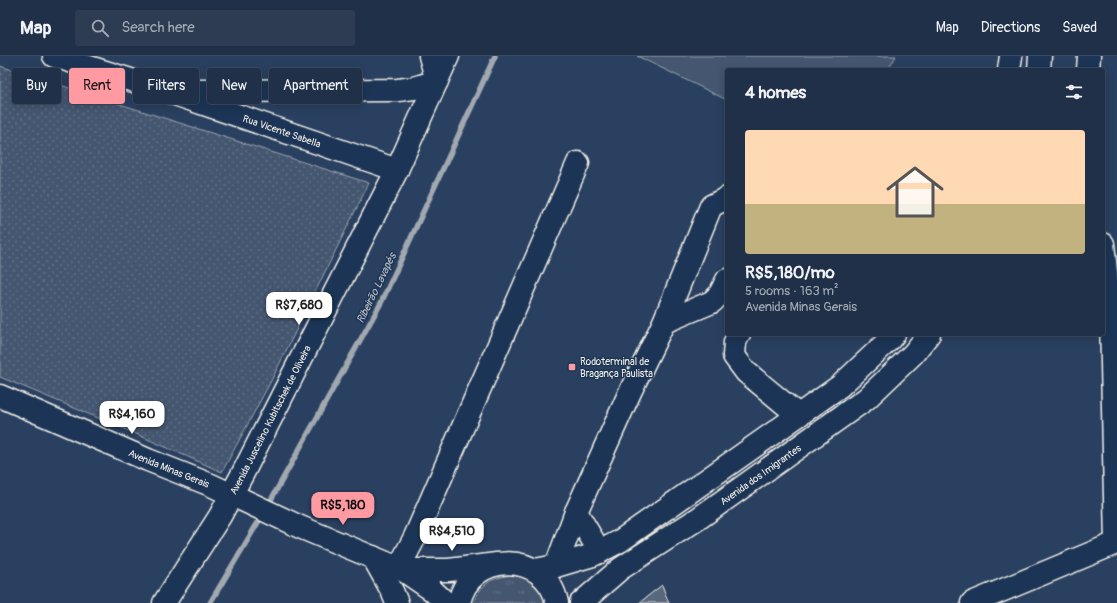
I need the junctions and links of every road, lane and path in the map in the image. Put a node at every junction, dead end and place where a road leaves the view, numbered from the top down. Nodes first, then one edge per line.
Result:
1 (54, 56) edge
2 (430, 56) edge
3 (448, 56) edge
4 (1011, 56) edge
5 (1040, 56) edge
6 (1089, 56) edge
7 (1009, 68) edge
8 (1039, 68) edge
9 (1088, 68) edge
10 (133, 81) edge
11 (437, 81) junction
12 (199, 91) edge
13 (199, 102) edge
14 (578, 163) dead end
15 (397, 170) junction
16 (725, 199) edge
17 (1105, 257) edge
18 (725, 284) edge
19 (1114, 317) edge
20 (664, 322) junction
21 (738, 336) edge
22 (892, 336) edge
23 (927, 336) edge
24 (0, 396) edge
25 (798, 415) junction
26 (231, 494) junction
27 (576, 512) junction
28 (1116, 544) edge
29 (600, 552) junction
30 (373, 557) junction
31 (504, 563) junction
32 (556, 566) junction
33 (401, 569) junction
34 (535, 570) junction
35 (164, 603) edge
36 (397, 603) edge
37 (446, 603) edge
38 (459, 603) edge
39 (557, 603) edge
40 (582, 603) edge
41 (972, 603) edge

1 - 10 street, Rua Vicente Sabella
2 - 11 street
3 - 11 street, Avenida Juscelino Kubitschek de Oliveira
4 - 7 street
5 - 8 street
6 - 9 street
11 - 12 street, Rua Vicente Sabella
11 - 15 street, Avenida Juscelino Kubitschek de Oliveira
13 - 15 street, Rua Vicente Sabella
14 - 33 street
15 - 26 street, Avenida Juscelino Kubitschek de Oliveira
16 - 20 street
17 - 19 street
18 - 20 street
19 - 28 street
20 - 27 street
21 - 25 street
22 - 25 street
23 - 40 street, Avenida dos Imigrantes
24 - 26 street, Avenida Minas Gerais
25 - 29 street
26 - 30 street, Avenida Minas Gerais
26 - 35 street, Avenida Juscelino Kubitschek de Oliveira
27 - 29 street
27 - 32 street
28 - 41 street
29 - 32 street
30 - 33 street, Avenida Minas Gerais
30 - 36 street
31 - 33 street
31 - 34 street
31 - 38 street
32 - 34 street
33 - 37 street, Avenida Minas Gerais
34 - 39 street

